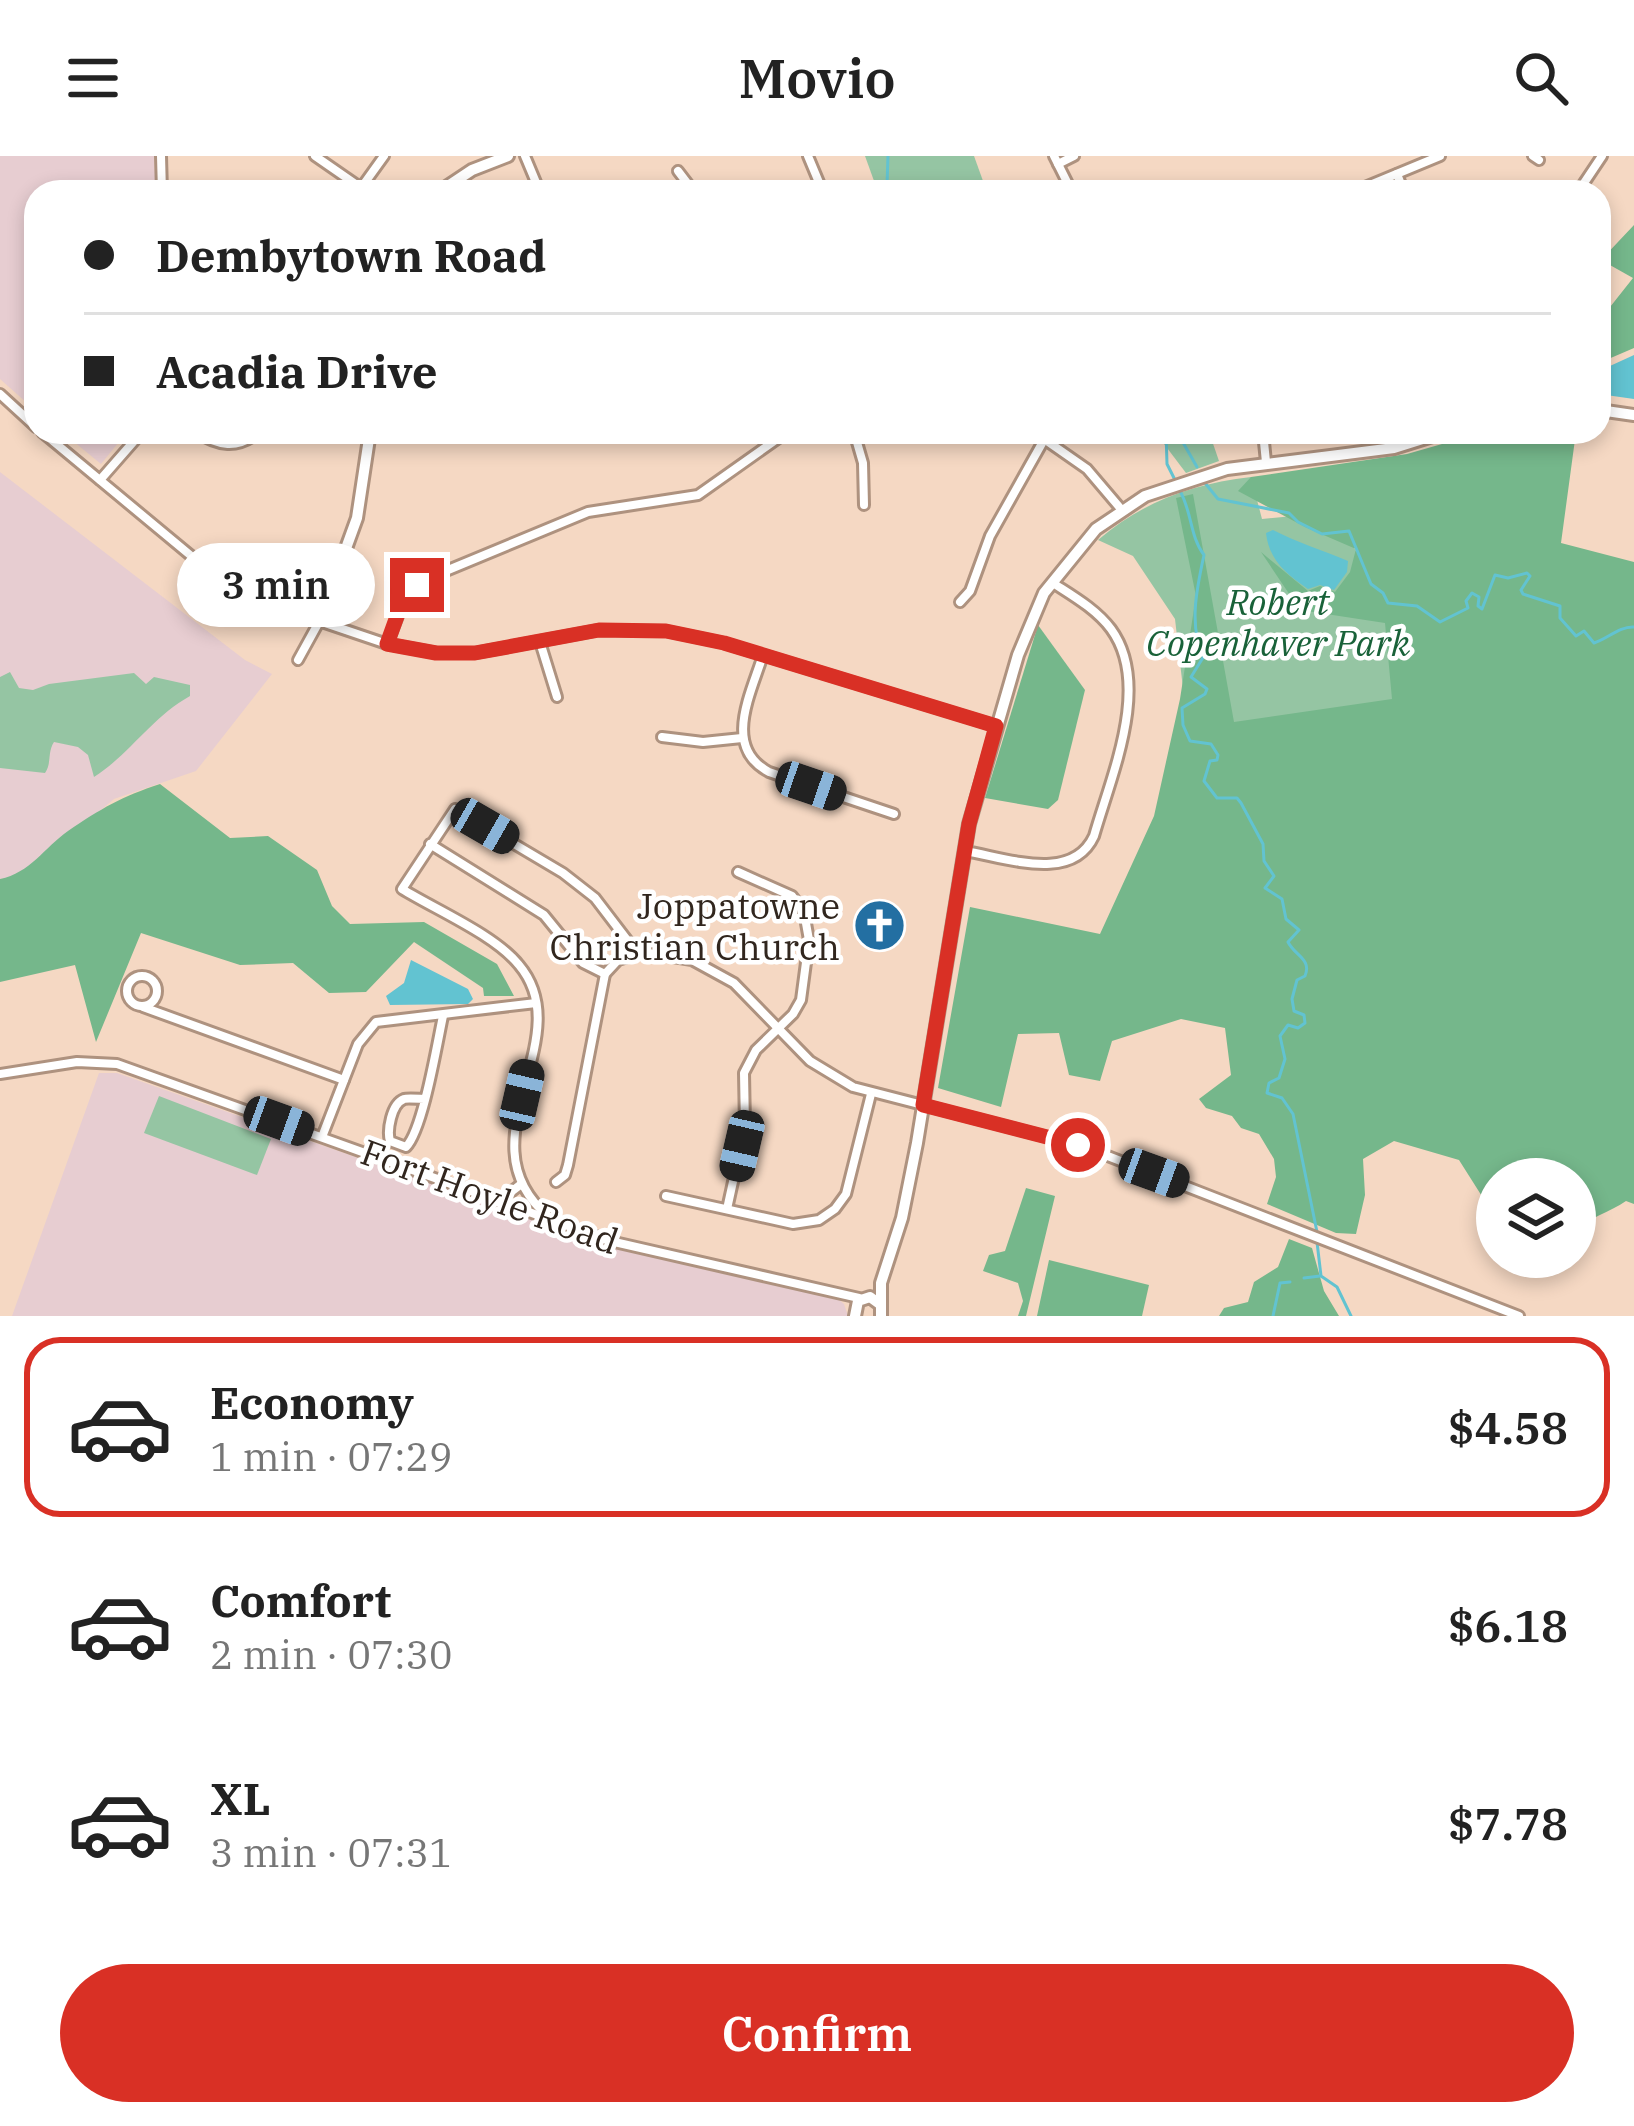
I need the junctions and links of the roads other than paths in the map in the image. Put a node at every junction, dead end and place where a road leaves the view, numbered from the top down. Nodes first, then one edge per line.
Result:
1 (315, 156) edge
2 (508, 156) edge
3 (1074, 156) edge
4 (1440, 156) edge
5 (1056, 160) edge
6 (678, 171) dead end
7 (1397, 174) junction
8 (350, 180) edge
9 (457, 180) edge
10 (685, 180) edge
11 (1382, 180) edge
12 (1399, 180) edge
13 (0, 394) edge
14 (24, 416) edge
15 (57, 444) edge
16 (132, 444) edge
17 (372, 444) edge
18 (770, 444) edge
19 (857, 444) edge
20 (1042, 444) edge
21 (1053, 444) edge
22 (1264, 444) edge
23 (1407, 444) edge
24 (1266, 462) junction
25 (100, 481) junction
26 (864, 505) dead end
27 (1121, 508) junction
28 (1051, 582) junction
29 (960, 602) dead end
30 (320, 620) junction
31 (540, 642) junction
32 (387, 644) junction
33 (763, 655) junction
34 (298, 660) dead end
35 (556, 697) dead end
36 (996, 726) junction
37 (662, 737) dead end
38 (742, 738) junction
39 (894, 814) dead end
40 (430, 844) junction
41 (964, 851) junction
42 (737, 872) dead end
43 (637, 953) junction
44 (605, 974) junction
45 (536, 1003) junction
46 (143, 1007) junction
47 (443, 1016) junction
48 (778, 1029) junction
49 (0, 1074) edge
50 (344, 1080) junction
51 (871, 1094) junction
52 (424, 1099) junction
53 (923, 1105) junction
54 (322, 1137) junction
55 (556, 1182) dead end
56 (520, 1185) junction
57 (666, 1196) dead end
58 (498, 1202) junction
59 (728, 1209) junction
60 (555, 1222) junction
61 (880, 1283) junction
62 (859, 1305) edge
63 (881, 1311) edge
64 (1519, 1316) edge

1 - 8 street
2 - 9 street
3 - 5 street
4 - 7 street
6 - 10 street
7 - 11 street
7 - 12 street
13 - 14 street
15 - 25 street
16 - 25 street
17 - 30 street
18 - 32 street
19 - 26 street
20 - 29 street
21 - 27 street
22 - 24 street
23 - 24 street
24 - 27 street
25 - 30 street
27 - 28 street
28 - 36 street
28 - 41 street
30 - 32 street
30 - 34 street
31 - 32 street
31 - 33 street
31 - 35 street
33 - 36 street
33 - 38 street
36 - 41 street
37 - 38 street
38 - 39 street
40 - 43 street
40 - 44 street
40 - 45 street
41 - 53 street
42 - 48 street
43 - 44 street
43 - 48 street
44 - 55 street
45 - 47 street
45 - 56 street
46 - 46 street
46 - 50 street
47 - 50 street
47 - 52 street
48 - 51 street
48 - 59 street
49 - 54 street, Fort Hoyle Road
50 - 54 street
51 - 53 street
51 - 59 street
52 - 52 street
53 - 61 street
53 - 64 street
54 - 58 street, Fort Hoyle Road
56 - 58 street
56 - 60 street
57 - 59 street
58 - 60 street, Fort Hoyle Road
60 - 62 street, Fort Hoyle Road
61 - 62 street
61 - 63 street
62 - 63 street

